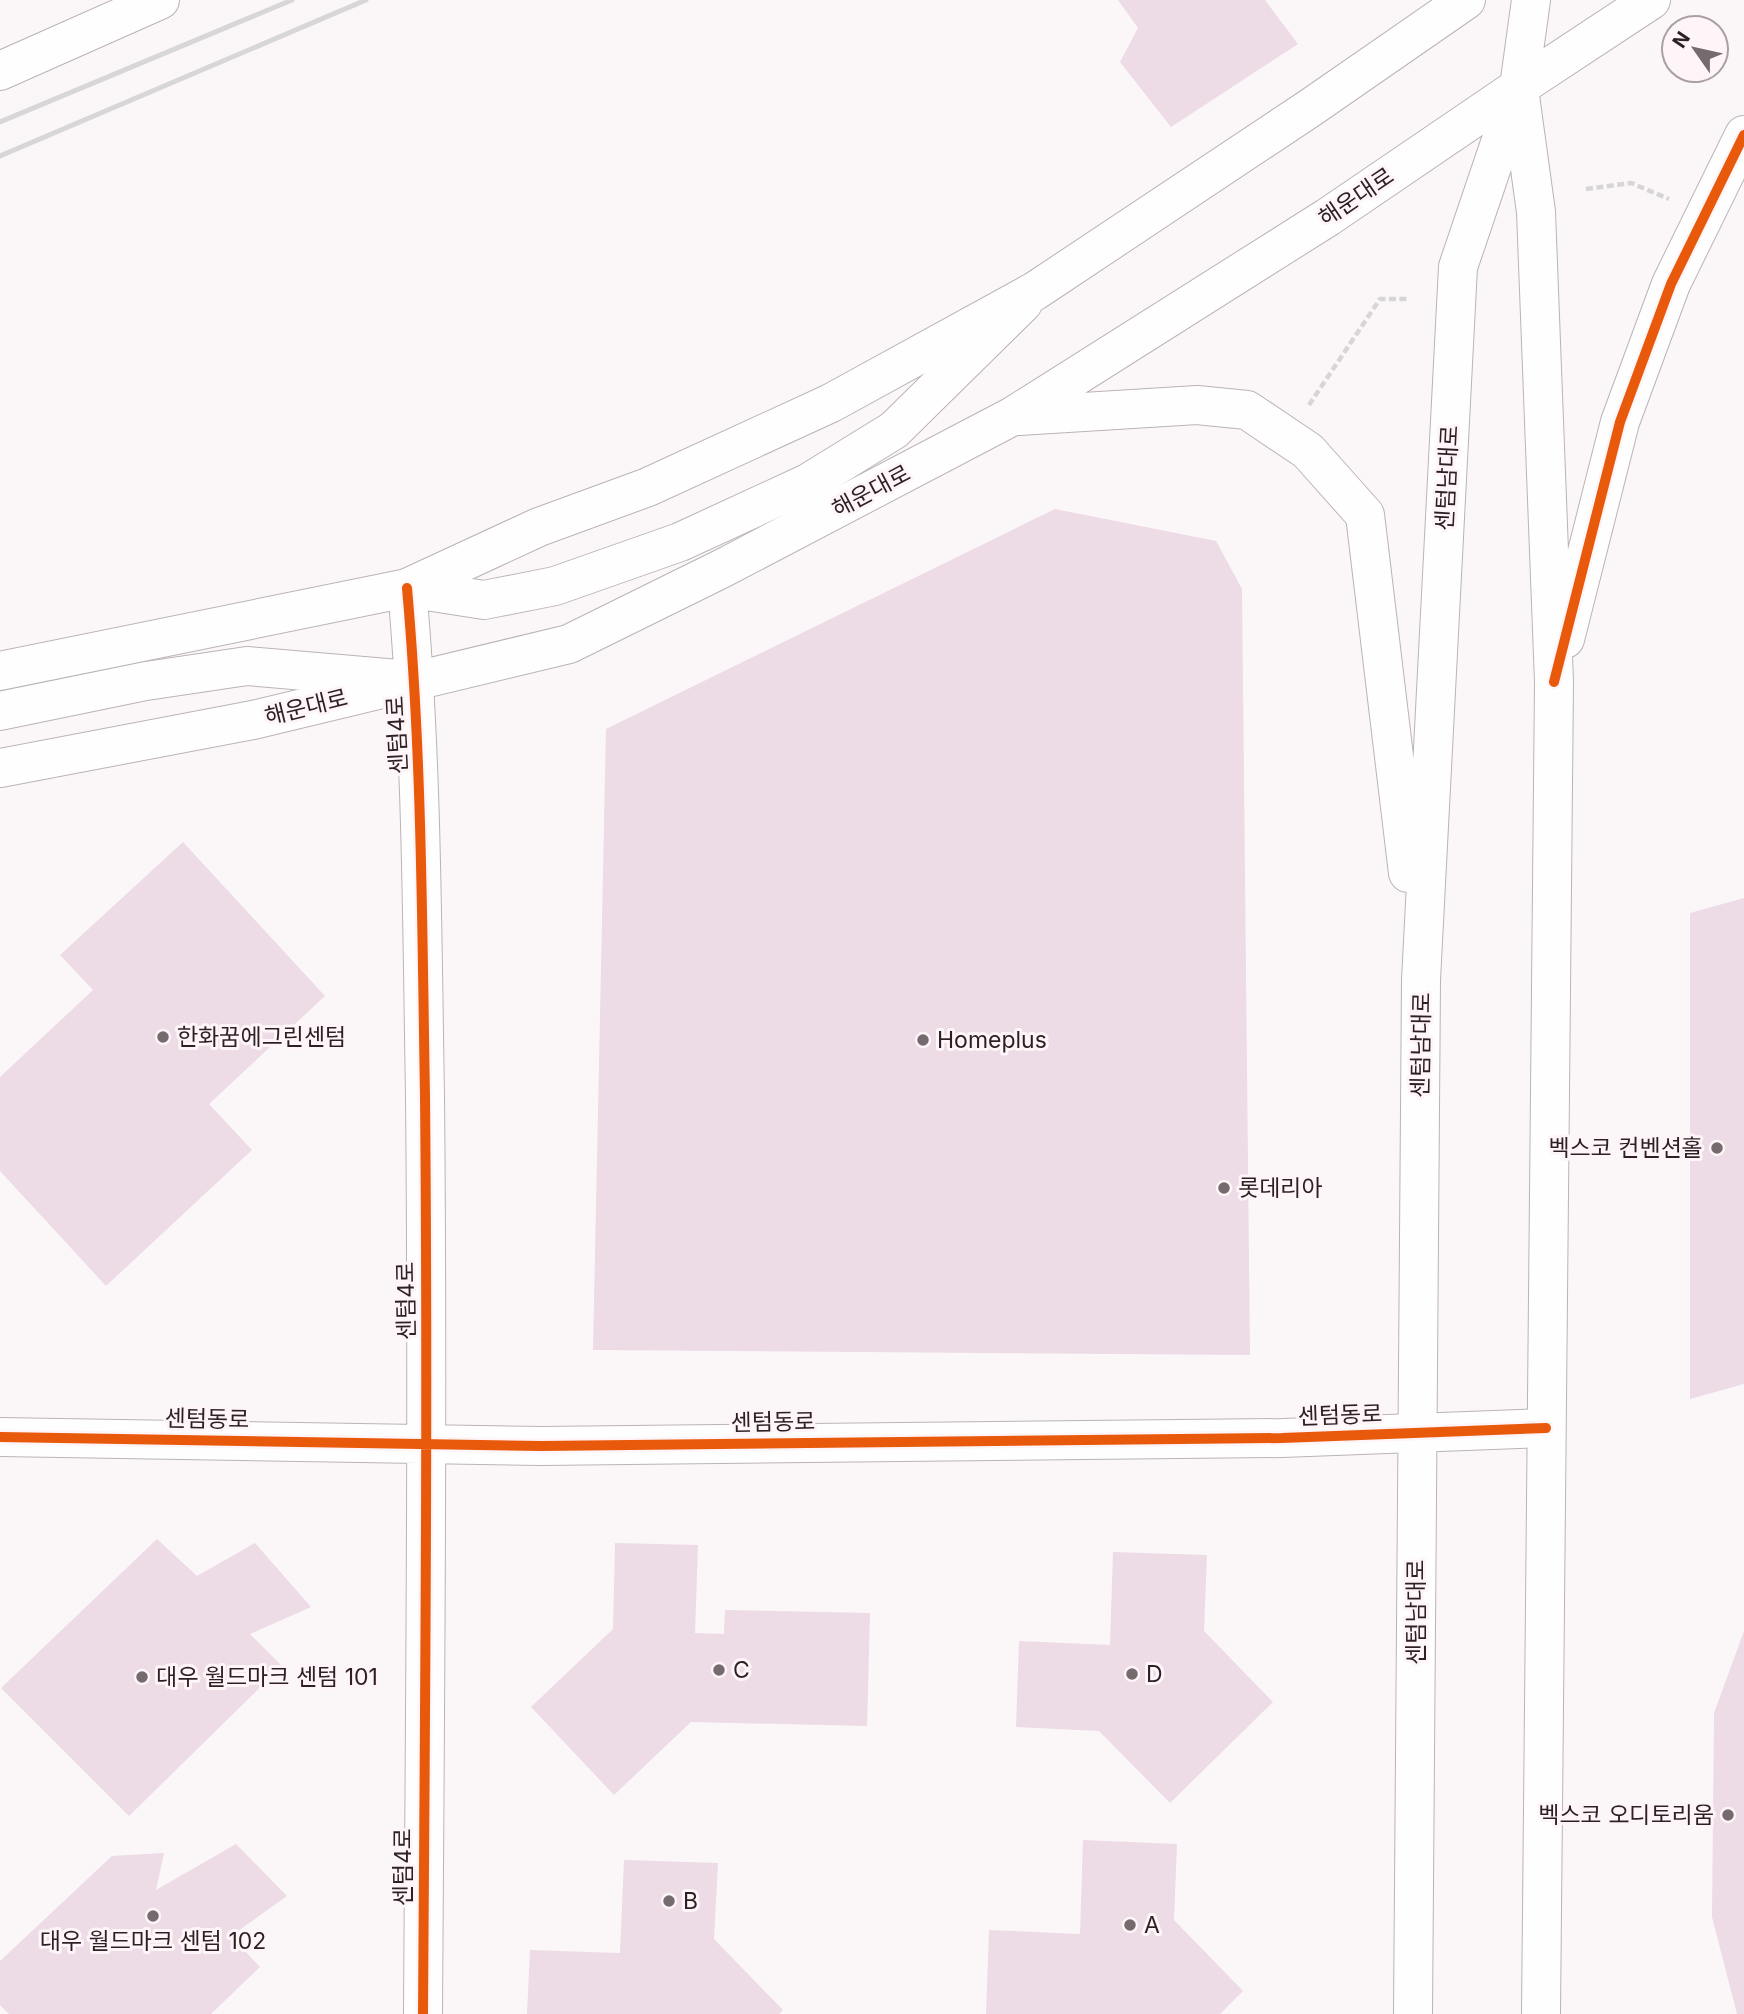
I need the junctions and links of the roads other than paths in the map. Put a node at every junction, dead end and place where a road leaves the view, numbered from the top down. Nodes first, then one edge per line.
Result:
1 (160, 0) edge
2 (1466, 0) edge
3 (1531, 0) edge
4 (1651, 0) edge
5 (0, 71) edge
6 (1519, 87) junction
7 (1744, 135) edge
8 (1035, 291) junction
9 (1013, 416) junction
10 (407, 587) junction
11 (0, 671) edge
12 (415, 680) junction
13 (1554, 682) junction
14 (0, 711) edge
15 (0, 768) edge
16 (1421, 980) junction
17 (1546, 1428) junction
18 (1417, 1434) junction
19 (0, 1437) edge
20 (427, 1444) junction
21 (423, 2014) edge
22 (1413, 2014) edge
23 (1541, 2014) edge

1 - 5 main road
2 - 8 main road
3 - 6 main road, 센텀남대로
4 - 6 main road, 해운대로
6 - 9 main road, 해운대로
6 - 13 main road, 센텀남대로
6 - 16 main road, 센텀남대로
7 - 13 main road
8 - 10 main road
8 - 10 main road
9 - 12 main road, 해운대로
9 - 16 main road
10 - 11 main road
10 - 12 main road, 센텀4로
12 - 14 main road
12 - 15 main road, 해운대로
12 - 20 main road, 센텀4로
13 - 17 main road, 센텀남대로
16 - 18 main road, 센텀남대로
17 - 18 main road, 센텀동로
17 - 23 main road, 센텀남대로
18 - 20 main road, 센텀동로
18 - 22 main road, 센텀남대로
19 - 20 main road, 센텀동로
20 - 21 main road, 센텀4로

